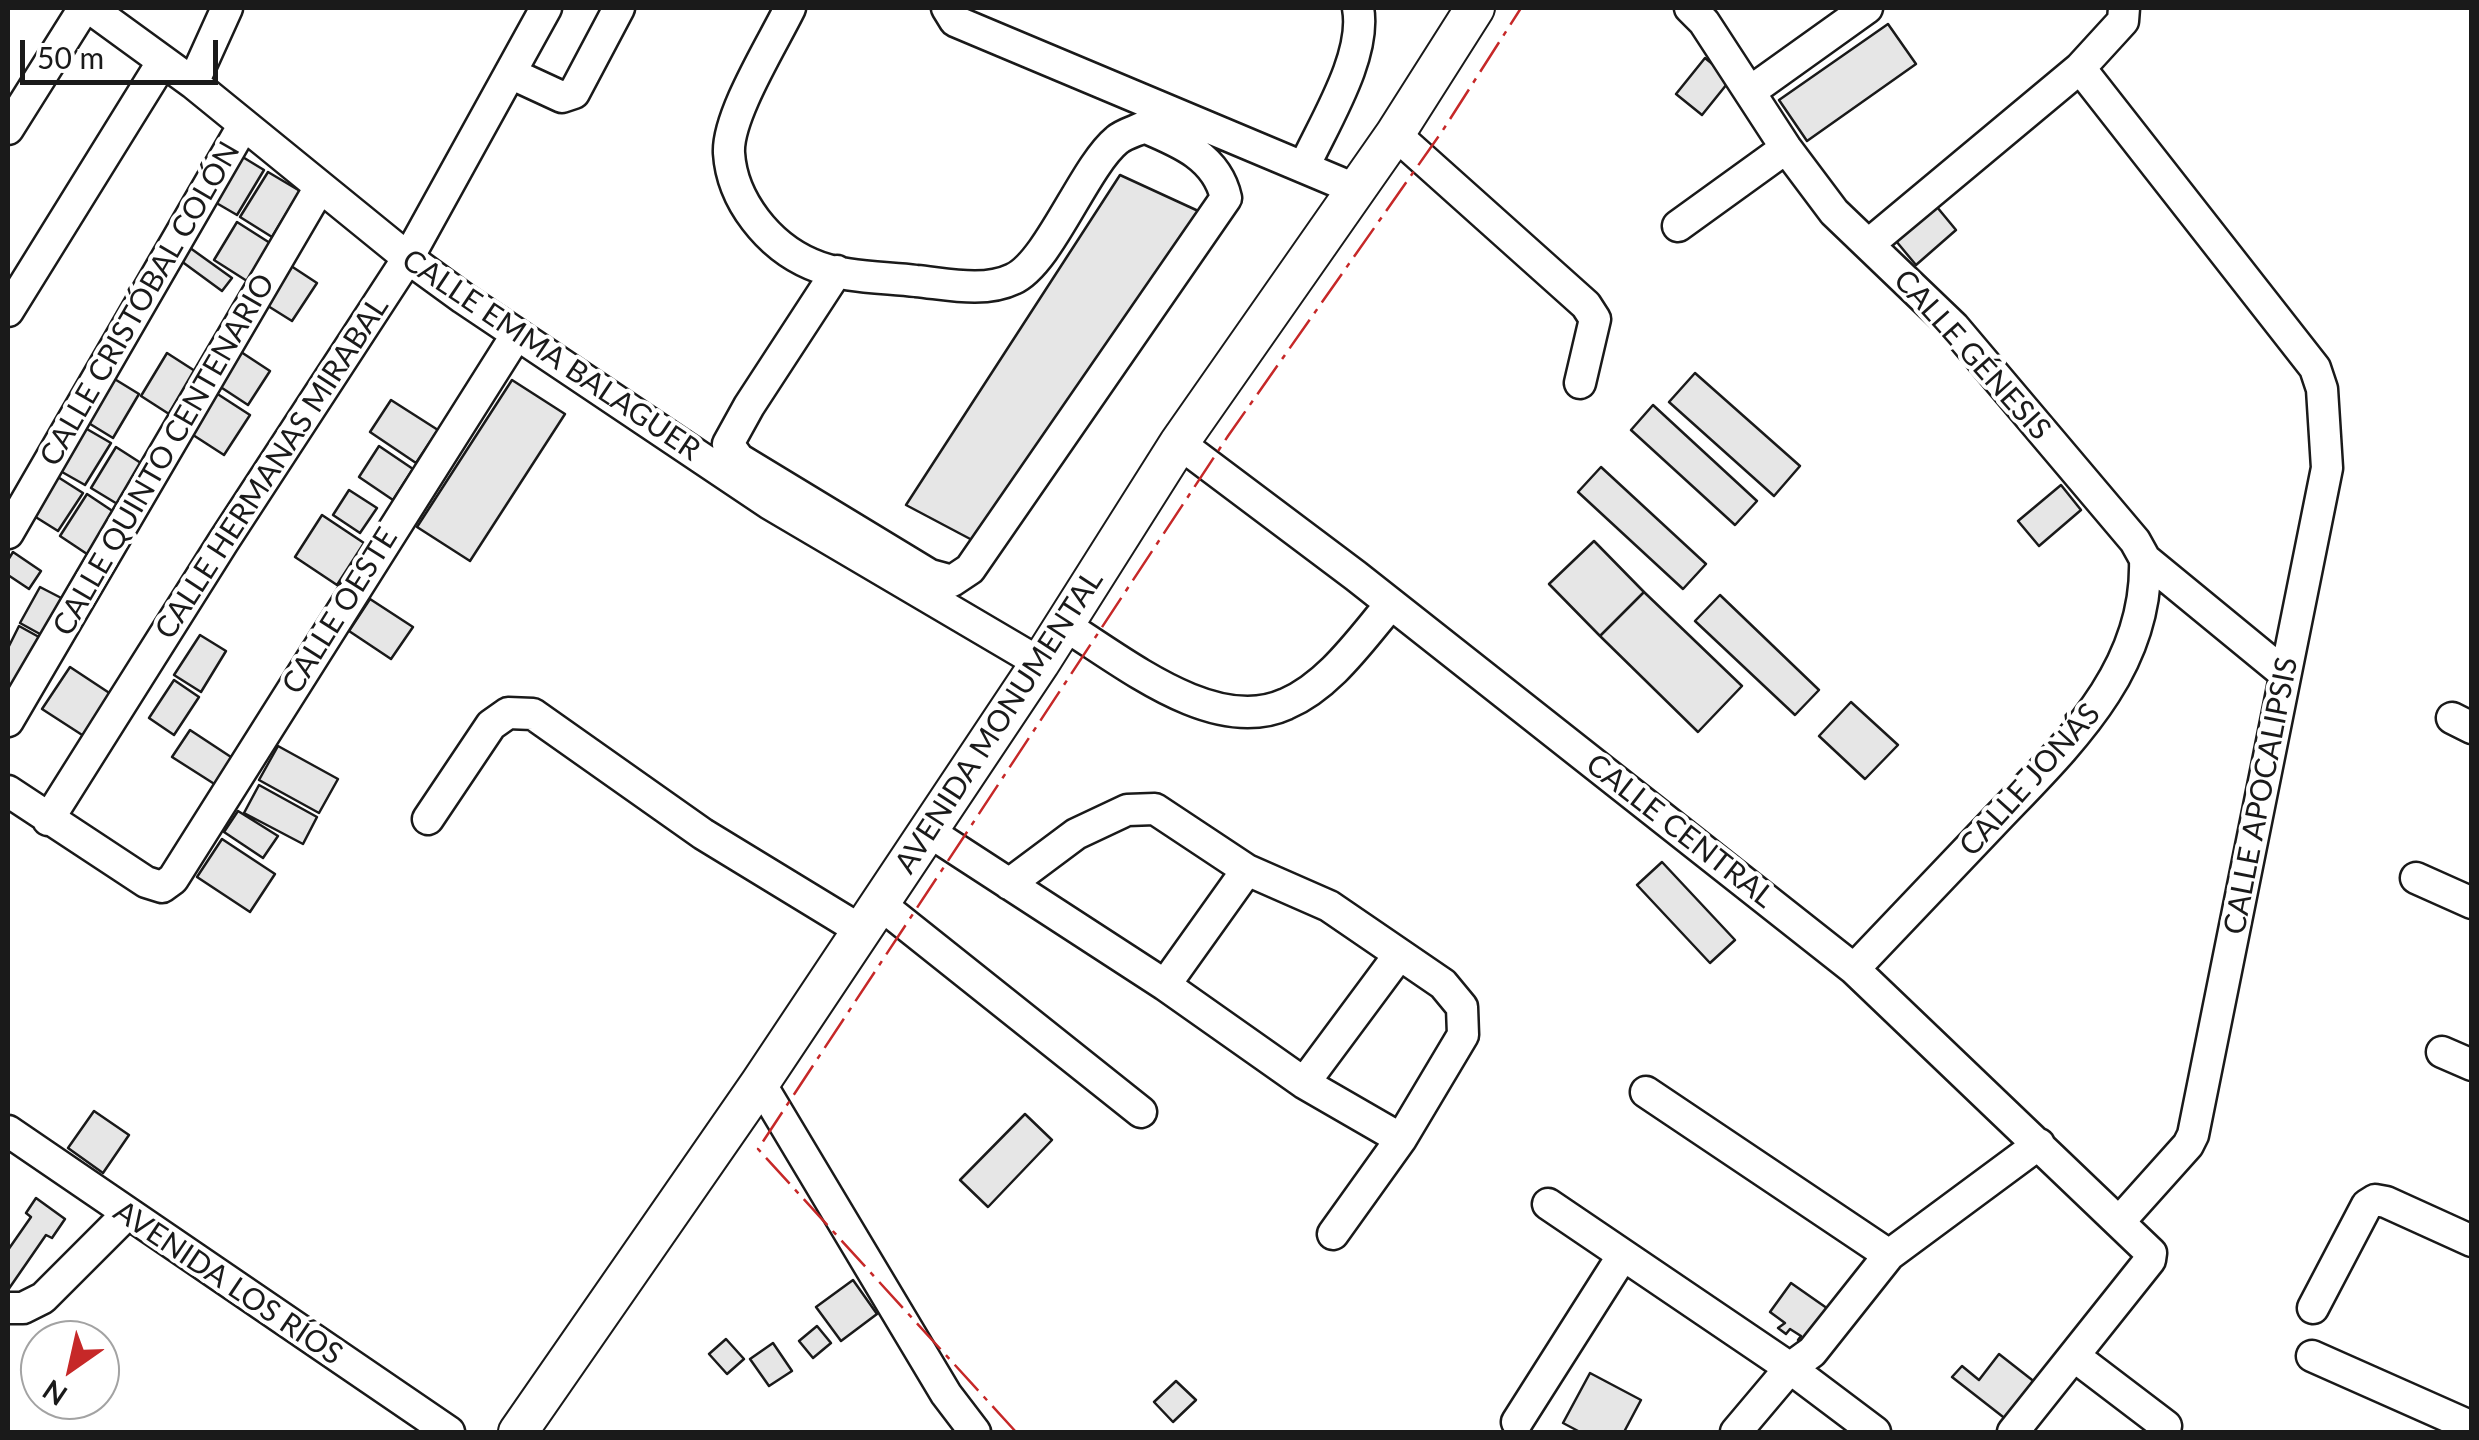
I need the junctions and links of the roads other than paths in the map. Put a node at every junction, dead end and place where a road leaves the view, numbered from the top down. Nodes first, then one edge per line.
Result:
1 (87, 8) edge
2 (227, 8) edge
3 (546, 8) edge
4 (620, 8) edge
5 (790, 8) edge
6 (946, 8) edge
7 (1358, 8) edge
8 (1475, 8) edge
9 (1690, 8) edge
10 (1867, 8) edge
11 (2124, 8) edge
12 (163, 62) junction
13 (2080, 68) junction
14 (510, 73) junction
15 (192, 83) junction
16 (1751, 91) junction
17 (243, 126) junction
18 (8, 129) edge
19 (1395, 134) junction
20 (1786, 148) junction
21 (1304, 167) junction
22 (320, 187) junction
23 (1355, 189) junction
24 (1678, 226) dead end
25 (1869, 244) junction
26 (408, 258) junction
27 (837, 271) junction
28 (8, 311) edge
29 (517, 334) junction
30 (1580, 383) dead end
31 (1180, 443) junction
32 (8, 533) edge
33 (2145, 559) junction
34 (1391, 604) junction
35 (1064, 625) junction
36 (1040, 663) junction
37 (2285, 674) junction
38 (8, 722) edge
39 (8, 792) edge
40 (428, 819) dead end
41 (48, 820) junction
42 (928, 831) junction
43 (1247, 870) junction
44 (2416, 878) dead end
45 (1009, 884) junction
46 (2472, 902) edge
47 (871, 918) junction
48 (1399, 954) junction
49 (1854, 969) junction
50 (1165, 985) junction
51 (2442, 1052) dead end
52 (2472, 1065) edge
53 (760, 1083) junction
54 (1304, 1084) junction
55 (1646, 1092) dead end
56 (1141, 1112) dead end
57 (8, 1133) edge
58 (1400, 1139) junction
59 (2039, 1144) junction
60 (1548, 1204) dead end
61 (127, 1214) junction
62 (2120, 1222) junction
63 (1333, 1234) dead end
64 (2472, 1241) edge
65 (1623, 1255) junction
66 (1889, 1255) junction
67 (8, 1308) edge
68 (2313, 1308) dead end
69 (2074, 1356) junction
70 (2312, 1356) dead end
71 (1790, 1368) junction
72 (1517, 1422) dead end
73 (2166, 1426) dead end
74 (2472, 1427) edge
75 (449, 1432) edge
76 (518, 1432) edge
77 (975, 1432) edge
78 (1736, 1432) edge
79 (1875, 1432) edge
80 (2013, 1432) edge

1 - 12 street, CALLE EMMA BALAGUER
1 - 18 street
2 - 15 street
3 - 14 street, CALLE HERMANAS MIRABAL
4 - 14 street
5 - 27 street
6 - 21 street
7 - 21 street
8 - 19 main road, AVENIDA MONUMENTAL
9 - 16 street, CALLE GÉNESIS
10 - 16 street
11 - 13 street
12 - 15 street, CALLE EMMA BALAGUER
12 - 28 street
13 - 25 street
13 - 37 street, CALLE APOCALIPSIS
14 - 26 street, CALLE HERMANAS MIRABAL
15 - 17 street, CALLE EMMA BALAGUER
16 - 20 street, CALLE GÉNESIS
17 - 22 street, CALLE EMMA BALAGUER
17 - 32 street, CALLE CRISTÓBAL COLÓN
19 - 23 main road, AVENIDA MONUMENTAL
19 - 30 street
20 - 24 street
20 - 25 street, CALLE GÉNESIS
21 - 23 street
22 - 26 street, CALLE EMMA BALAGUER
22 - 38 street, CALLE QUINTO CENTENARIO
23 - 31 main road, AVENIDA MONUMENTAL
25 - 33 street, CALLE GÉNESIS
26 - 29 street, CALLE EMMA BALAGUER
26 - 41 street, CALLE HERMANAS MIRABAL
27 - 27 street
29 - 36 street, CALLE EMMA BALAGUER
29 - 41 street, CALLE OESTE
31 - 34 street, CALLE CENTRAL
31 - 35 main road, AVENIDA MONUMENTAL
33 - 37 street, CALLE GÉNESIS
33 - 49 street, CALLE JONÁS
34 - 35 street
34 - 49 street, CALLE CENTRAL
35 - 36 main road, AVENIDA MONUMENTAL
36 - 42 main road, AVENIDA MONUMENTAL
37 - 62 street, CALLE APOCALIPSIS
39 - 41 street
40 - 47 street
42 - 45 street
42 - 47 main road, AVENIDA MONUMENTAL
43 - 45 street
43 - 48 street
43 - 50 street
44 - 46 street
45 - 50 street
47 - 53 main road, AVENIDA MONUMENTAL
47 - 56 street
48 - 54 street
48 - 58 street
49 - 59 street, CALLE CENTRAL
50 - 54 street
51 - 52 street
53 - 76 main road, AVENIDA MONUMENTAL
53 - 77 street
54 - 58 street
55 - 66 street
57 - 61 street, AVENIDA LOS RÍOS
58 - 63 street
59 - 62 street, CALLE CENTRAL
59 - 66 street
60 - 65 street
61 - 67 street
61 - 75 street, AVENIDA LOS RÍOS
62 - 69 street, CALLE CENTRAL
64 - 68 street
65 - 71 street
65 - 72 street
66 - 71 street
69 - 73 street
69 - 80 street
70 - 74 street
71 - 78 street
71 - 79 street

